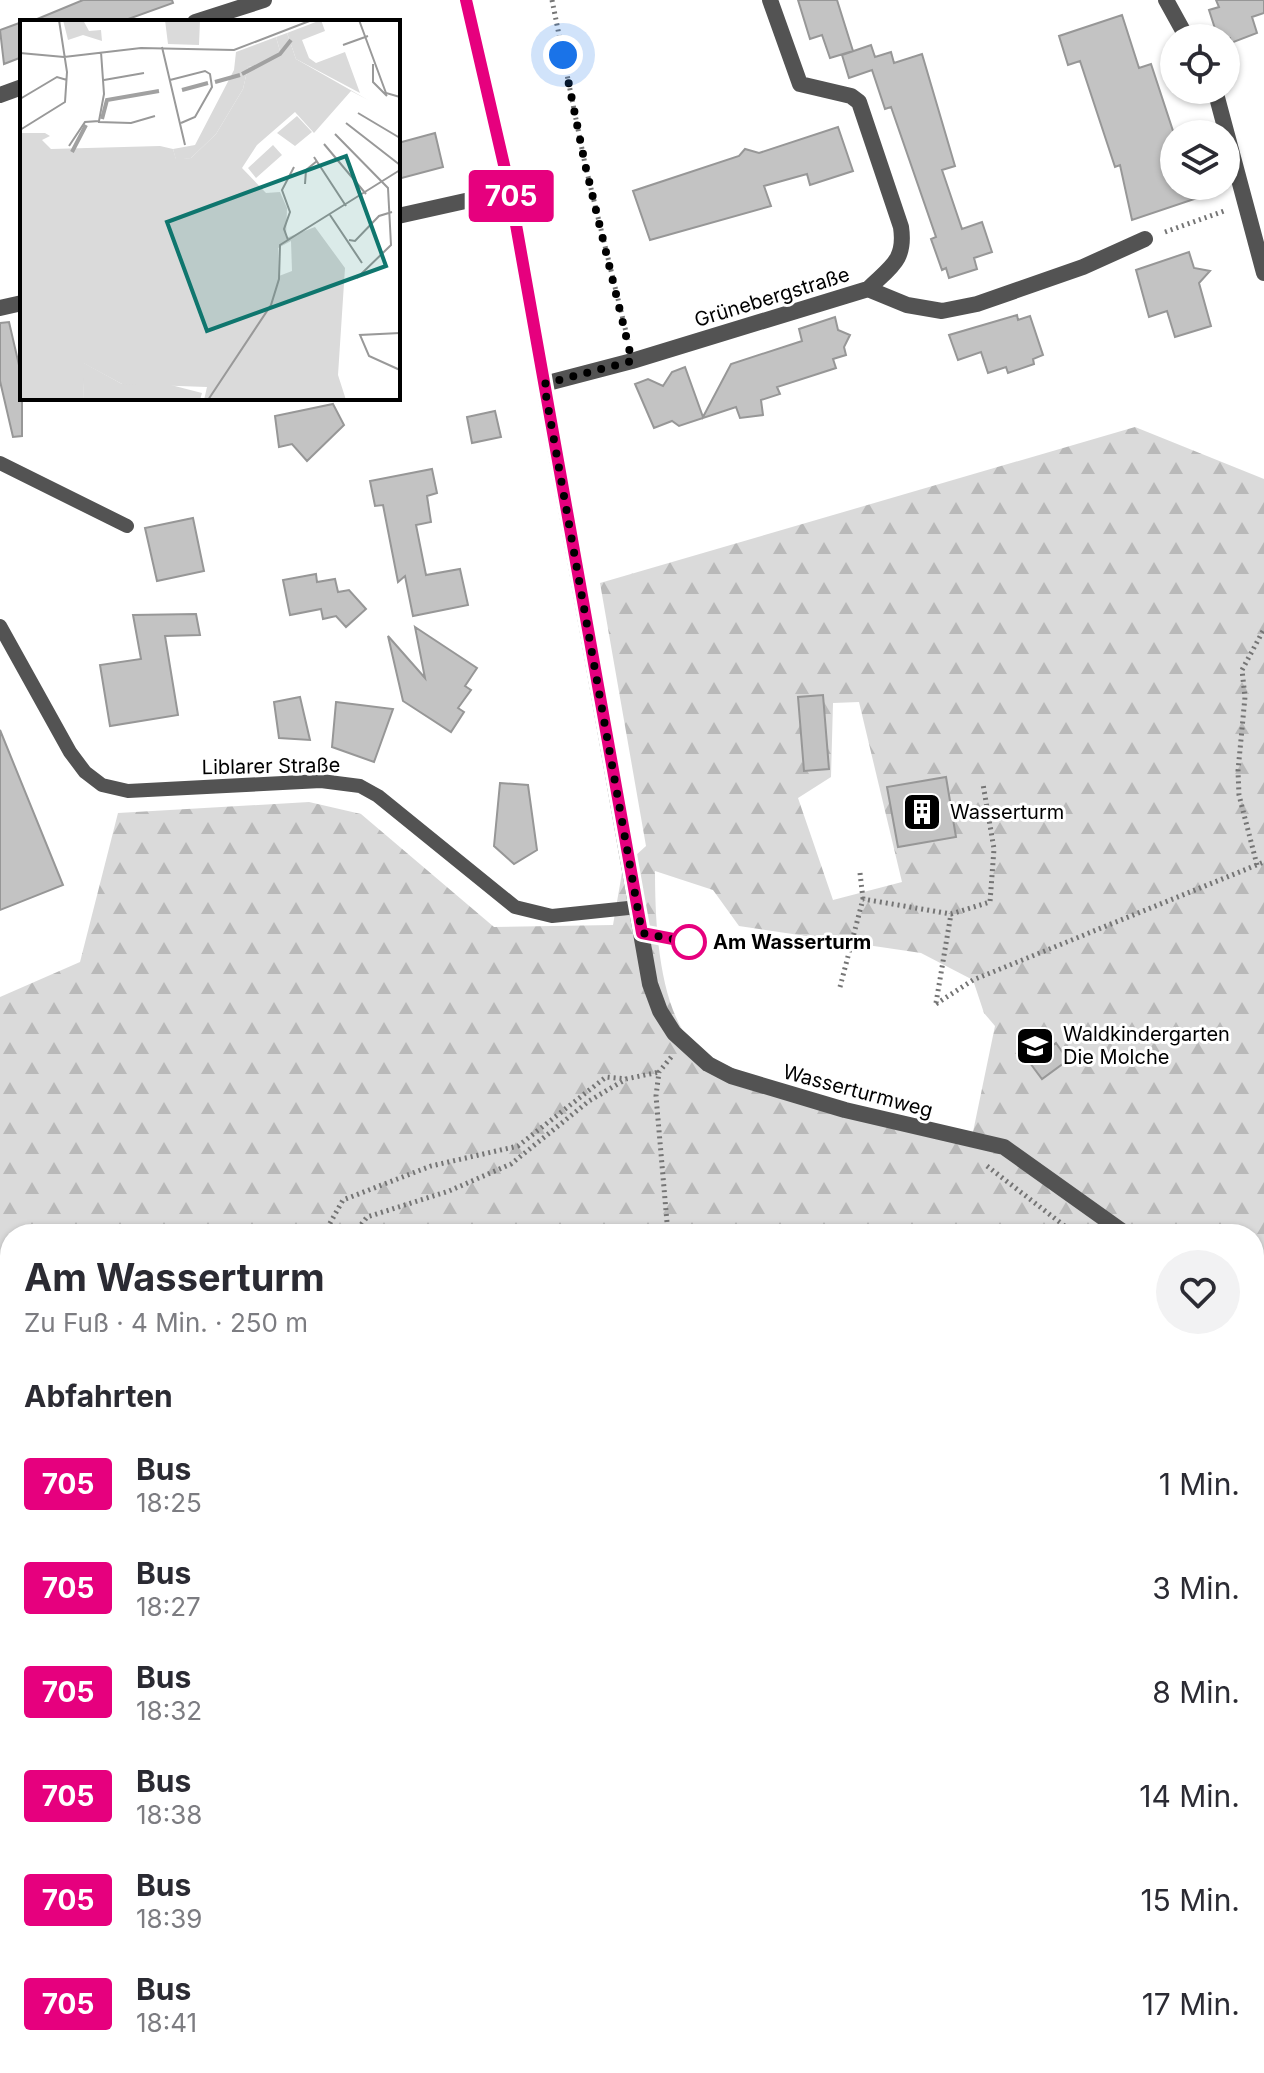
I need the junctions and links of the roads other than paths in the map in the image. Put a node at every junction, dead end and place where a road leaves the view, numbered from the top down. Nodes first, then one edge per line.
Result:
1 (264, 0) edge
2 (466, 0) edge
3 (770, 0) edge
4 (1166, 0) edge
5 (201, 20) edge
6 (1179, 24) edge
7 (20, 88) edge
8 (0, 95) edge
9 (1219, 104) edge
10 (510, 191) junction
11 (400, 216) edge
12 (1145, 239) road end
13 (1264, 273) edge
14 (868, 289) junction
15 (20, 303) edge
16 (0, 308) edge
17 (544, 384) junction
18 (0, 463) edge
19 (127, 526) dead end
20 (0, 626) edge
21 (638, 907) junction
22 (642, 933) junction
23 (694, 943) dead end
24 (1112, 1224) edge

1 - 5 street
2 - 10 street
3 - 14 street
4 - 6 street
7 - 8 street
9 - 13 street
10 - 11 street
10 - 17 street
12 - 14 street, Grünebergstraße
14 - 17 street, Grünebergstraße
15 - 16 street
17 - 21 street
18 - 19 lane
20 - 21 lane, Liblarer Straße
21 - 22 street
22 - 23 lane
22 - 24 street, Wasserturmweg

